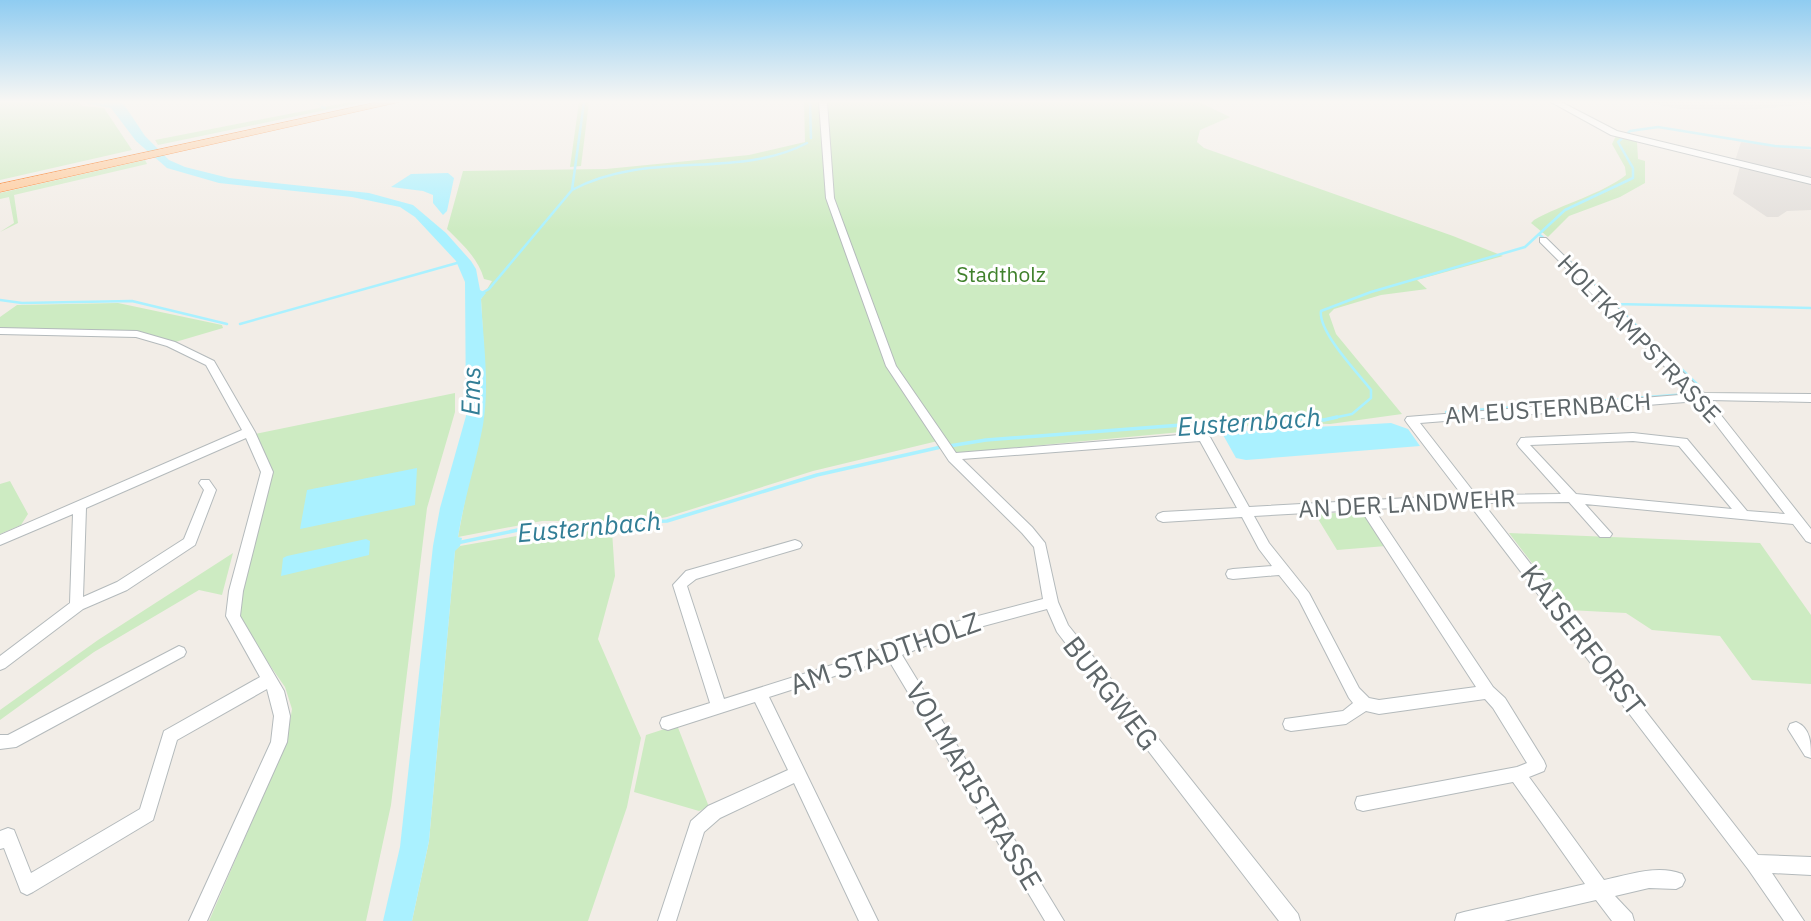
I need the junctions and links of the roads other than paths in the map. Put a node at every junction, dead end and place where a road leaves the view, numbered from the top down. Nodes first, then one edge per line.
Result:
1 (184, 145) edge
2 (827, 145) edge
3 (1659, 145) edge
4 (1811, 181) edge
5 (0, 186) edge
6 (1543, 240) dead end
7 (0, 331) edge
8 (1702, 397) junction
9 (1811, 398) edge
10 (1411, 419) joint
11 (249, 432) junction
12 (951, 455) junction
13 (205, 483) dead end
14 (1569, 498) junction
15 (1474, 499) junction
16 (80, 503) junction
17 (1366, 506) junction
18 (1245, 511) junction
19 (1742, 513) junction
20 (1163, 517) dead end
21 (1797, 520) junction
22 (1605, 534) dead end
23 (1811, 538) edge
24 (0, 540) edge
25 (795, 545) dead end
26 (1283, 570) junction
27 (1233, 574) dead end
28 (1051, 602) junction
29 (78, 605) junction
30 (179, 652) dead end
31 (892, 652) junction
32 (0, 664) edge
33 (270, 680) junction
34 (1488, 692) junction
35 (760, 695) junction
36 (1364, 704) junction
37 (719, 708) junction
38 (668, 723) dead end
39 (1291, 724) dead end
40 (1796, 729) dead end
41 (0, 742) edge
42 (1811, 751) edge
43 (797, 774) junction
44 (1517, 774) junction
45 (1363, 803) dead end
46 (0, 841) edge
47 (1754, 863) junction
48 (1811, 866) edge
49 (1675, 880) dead end
50 (1601, 892) junction
51 (1501, 917) edge
52 (198, 921) edge
53 (667, 921) edge
54 (869, 921) edge
55 (1055, 921) edge
56 (1290, 921) edge
57 (1464, 921) edge
58 (1625, 921) edge
59 (1795, 921) edge

1 - 5 highway
2 - 12 street, BURGWEG
3 - 4 street
6 - 8 street, HOLTKAMPSTRASSE
7 - 11 street
8 - 9 street, AM EUSTERNBACH
8 - 10 street, AM EUSTERNBACH
8 - 21 street, HOLTKAMPSTRASSE
10 - 15 street, KAISERFORST
11 - 16 street
11 - 33 street
12 - 18 street
12 - 28 street, BURGWEG
13 - 29 street
14 - 15 street, AN DER LANDWEHR
14 - 19 street, AN DER LANDWEHR
14 - 19 street
14 - 22 street
15 - 17 street, AN DER LANDWEHR
15 - 47 street, KAISERFORST
16 - 24 street
16 - 29 street
17 - 18 street, AN DER LANDWEHR
17 - 34 street
18 - 20 street, AN DER LANDWEHR
18 - 26 street
19 - 21 street, AN DER LANDWEHR
21 - 23 street, HOLTKAMPSTRASSE
25 - 37 street
26 - 27 street
26 - 36 street
28 - 31 street, AM STADTHOLZ
28 - 56 street, BURGWEG
29 - 32 street
30 - 41 street
31 - 35 street, AM STADTHOLZ
31 - 55 street, VOLMARISTRASSE
33 - 46 street
33 - 52 street
34 - 36 street
34 - 44 street
35 - 37 street, AM STADTHOLZ
35 - 43 street
36 - 39 street
37 - 38 street, AM STADTHOLZ
40 - 42 street
43 - 53 street
43 - 54 street
44 - 45 street
44 - 50 street
47 - 48 street
47 - 59 street, KAISERFORST
49 - 50 street
50 - 51 street
50 - 58 street
51 - 57 street

